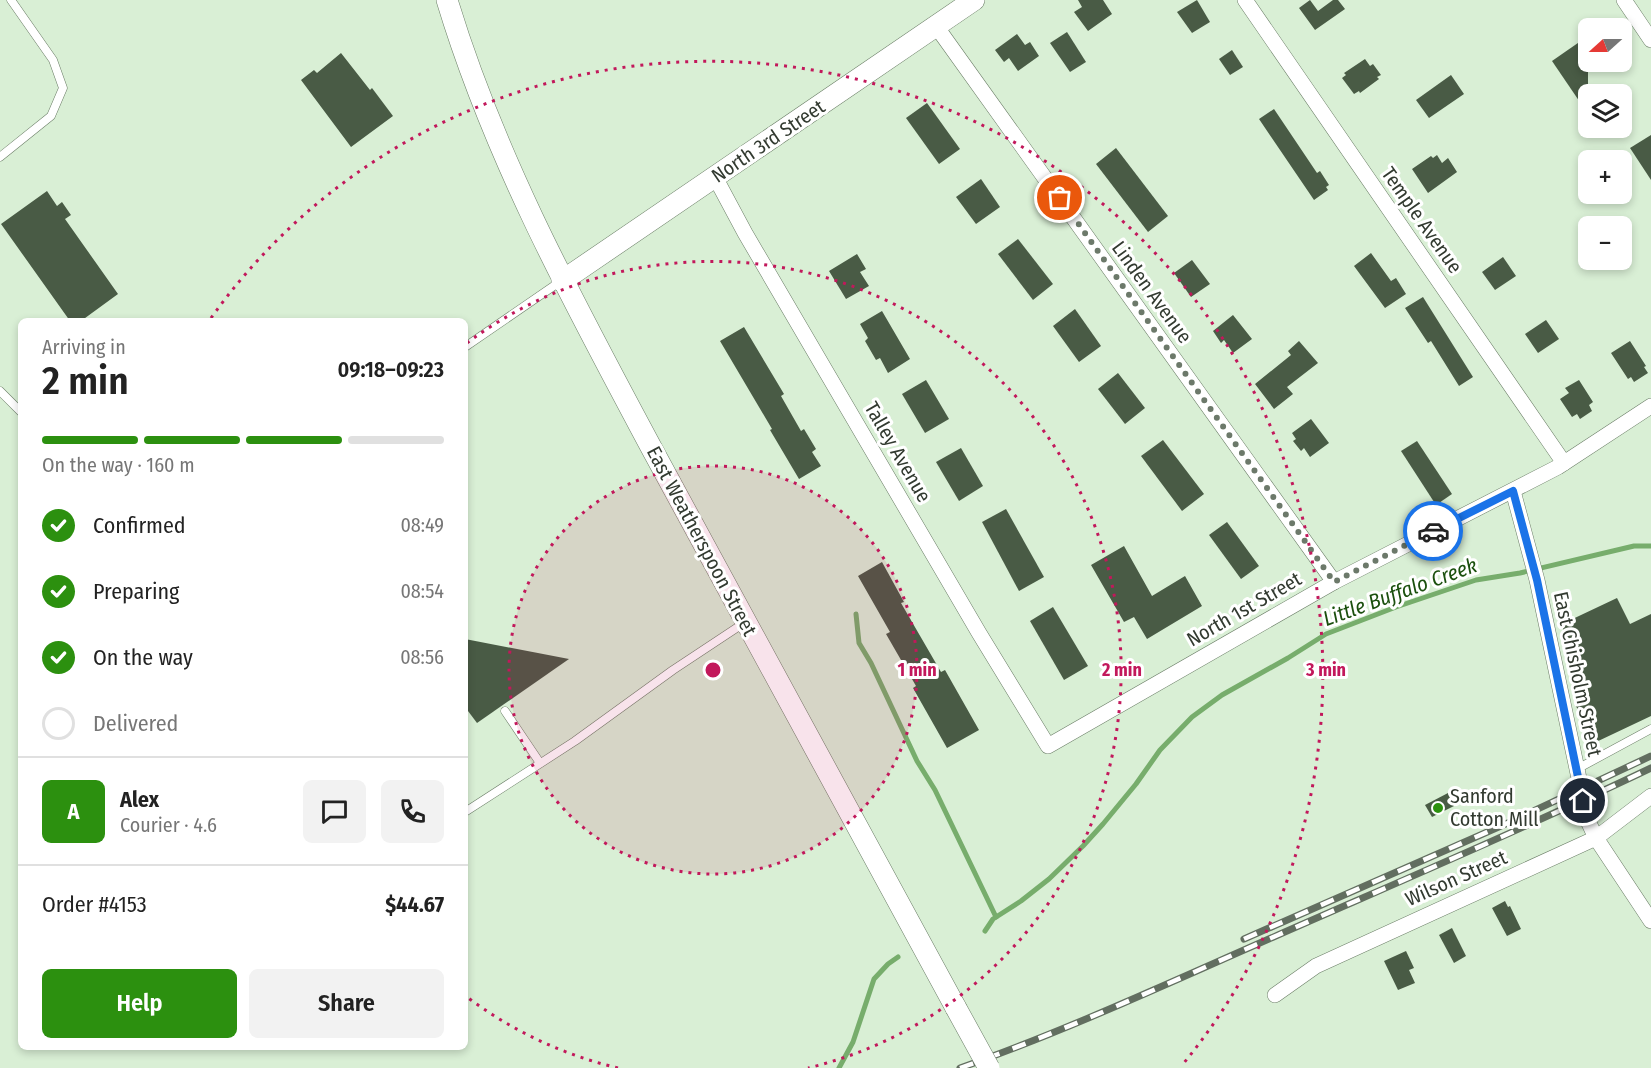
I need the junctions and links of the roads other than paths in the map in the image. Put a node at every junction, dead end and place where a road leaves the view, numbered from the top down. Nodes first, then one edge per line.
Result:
1 (10, 0) edge
2 (447, 0) edge
3 (974, 0) edge
4 (1245, 0) edge
5 (1624, 0) edge
6 (936, 26) junction
7 (1651, 40) edge
8 (0, 157) edge
9 (715, 177) junction
10 (562, 280) junction
11 (468, 345) edge
12 (0, 391) edge
13 (1651, 406) edge
14 (18, 409) edge
15 (1564, 463) junction
16 (1513, 491) junction
17 (1334, 582) junction
18 (745, 623) junction
19 (505, 711) dead end
20 (1651, 729) edge
21 (1048, 746) joint
22 (540, 763) junction
23 (1577, 769) junction
24 (1651, 796) edge
25 (468, 810) edge
26 (1596, 838) junction
27 (1651, 921) edge
28 (1275, 995) dead end
29 (989, 1068) edge

1 - 8 lane
2 - 10 street, East Weatherspoon Street
3 - 6 street, North 3rd Street
4 - 15 street, Temple Avenue
5 - 7 street
6 - 9 street, North 3rd Street
6 - 17 street, Linden Avenue
9 - 10 street, North 3rd Street
9 - 21 street, Talley Avenue
10 - 11 lane
10 - 18 street, East Weatherspoon Street
12 - 14 lane
13 - 15 street, North 1st Street
15 - 16 street, North 1st Street
16 - 17 street, North 1st Street
16 - 23 street, East Chisholm Street
17 - 21 street, North 1st Street
18 - 22 lane
18 - 29 street, East Weatherspoon Street, bridge
19 - 22 lane
20 - 23 lane
22 - 25 lane
23 - 26 street, East Chisholm Street
24 - 26 street, Wilson Street
26 - 27 street, East Chisholm Street
26 - 28 street, Wilson Street

